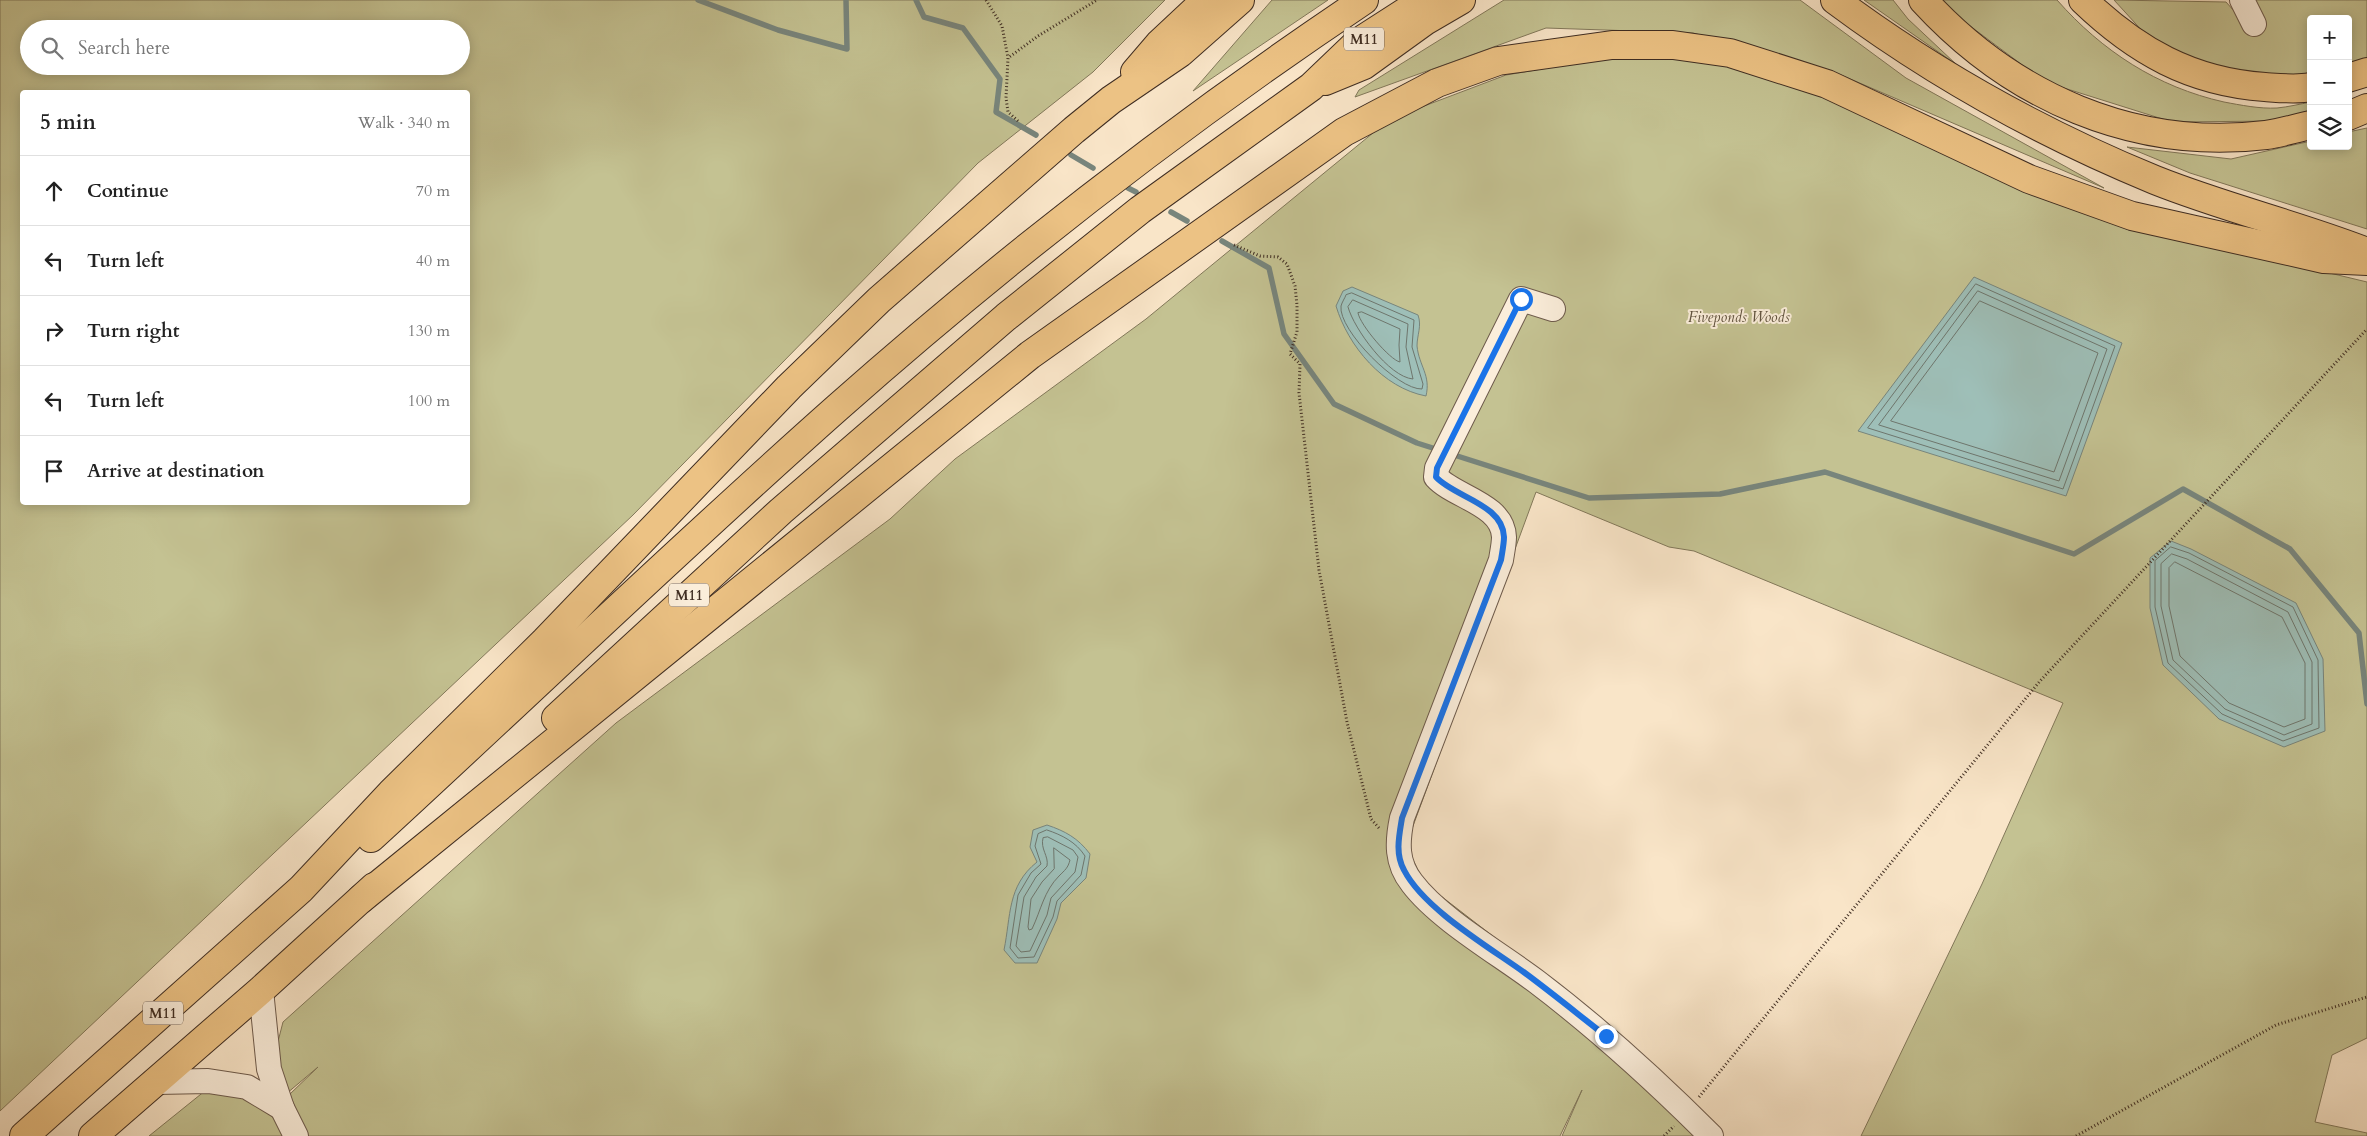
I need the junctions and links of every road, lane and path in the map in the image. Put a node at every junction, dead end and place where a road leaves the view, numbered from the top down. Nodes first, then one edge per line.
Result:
1 (986, 0) edge
2 (1097, 0) edge
3 (1206, 0) edge
4 (1240, 0) edge
5 (1364, 0) edge
6 (1424, 0) edge
7 (1461, 0) edge
8 (1835, 0) edge
9 (1923, 0) edge
10 (2083, 0) edge
11 (2242, 0) edge
12 (2254, 24) dead end
13 (1008, 58) junction
14 (2367, 72) edge
15 (2352, 77) edge
16 (1312, 87) junction
17 (2307, 87) edge
18 (2038, 92) junction
19 (1111, 100) junction
20 (2367, 108) edge
21 (2352, 114) edge
22 (2024, 118) junction
23 (1018, 121) dead end
24 (2307, 126) edge
25 (1234, 245) dead end
26 (2367, 252) edge
27 (2367, 261) edge
28 (1553, 309) dead end
29 (2367, 329) edge
30 (1398, 842) junction
31 (301, 889) junction
32 (361, 899) junction
33 (261, 990) junction
34 (2367, 997) edge
35 (157, 1082) junction
36 (282, 1108) junction
37 (1687, 1112) junction
38 (24, 1136) edge
39 (93, 1136) edge
40 (296, 1136) edge
41 (1664, 1136) edge
42 (1711, 1136) edge
43 (2076, 1136) edge

1 - 13 path
2 - 13 path
3 - 19 highway
4 - 19 highway
5 - 31 highway, M11
6 - 16 highway, M11
7 - 16 highway
8 - 22 highway
9 - 18 highway
10 - 17 highway
11 - 12 lane
13 - 23 path
14 - 15 highway
16 - 32 highway, M11
18 - 22 lane
18 - 24 highway
19 - 31 highway
20 - 21 highway
22 - 26 highway
25 - 30 path
27 - 32 highway
28 - 30 lane
29 - 37 path
30 - 37 lane
31 - 38 highway, M11
32 - 33 highway, M11
33 - 35 highway, M11
33 - 36 lane
34 - 43 path
35 - 36 lane
35 - 39 highway, M11
36 - 40 lane
37 - 41 path
37 - 42 lane

